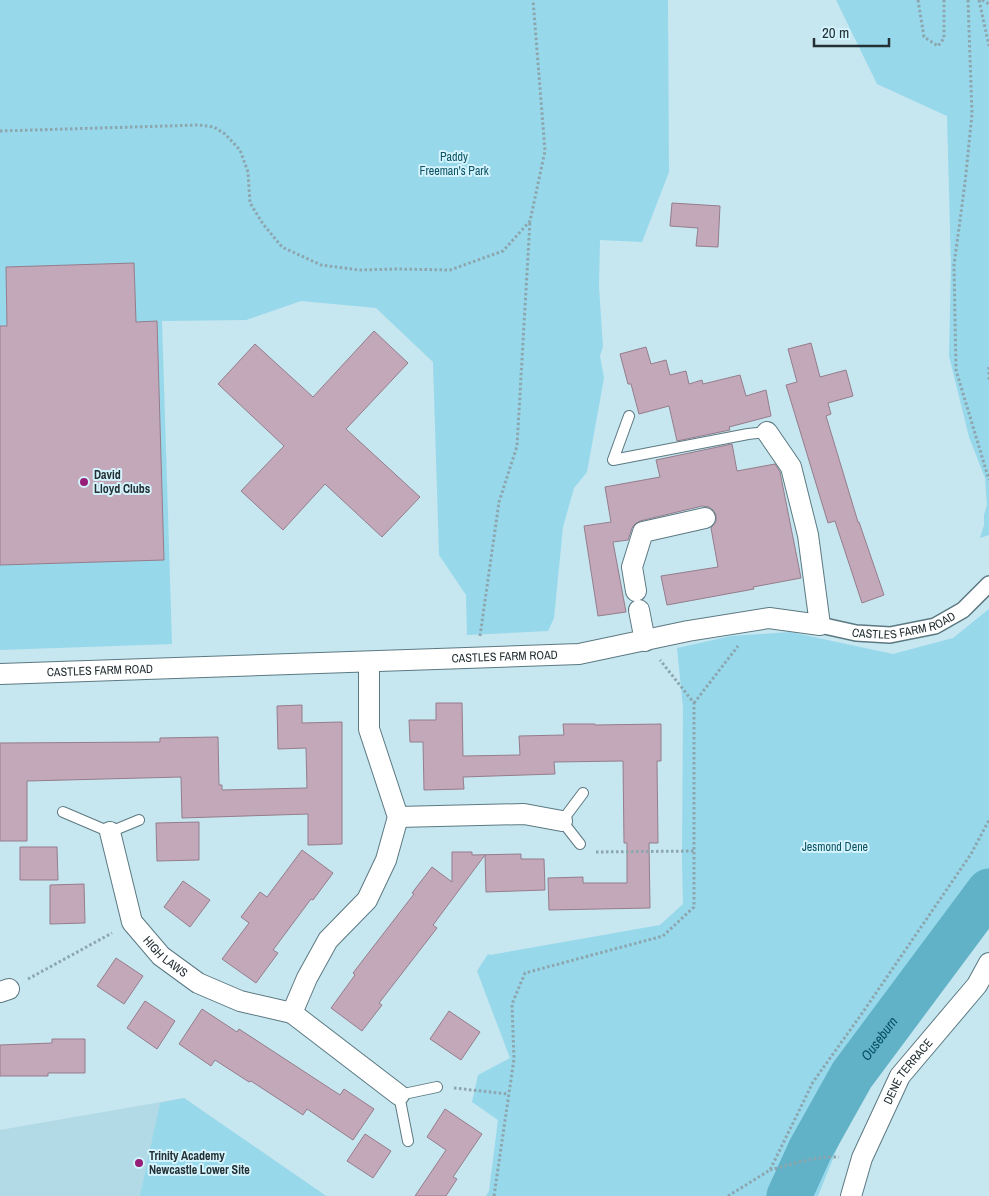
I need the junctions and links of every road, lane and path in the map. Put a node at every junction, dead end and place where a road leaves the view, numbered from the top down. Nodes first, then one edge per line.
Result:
1 (533, 0) edge
2 (918, 0) edge
3 (944, 0) edge
4 (968, 0) edge
5 (981, 0) edge
6 (989, 4) edge
7 (989, 46) edge
8 (0, 131) edge
9 (530, 221) junction
10 (989, 367) edge
11 (989, 381) edge
12 (630, 416) dead end
13 (767, 432) joint
14 (989, 480) edge
15 (705, 518) dead end
16 (989, 584) edge
17 (757, 620) junction
18 (820, 625) junction
19 (645, 641) junction
20 (476, 658) junction
21 (368, 662) junction
22 (0, 674) edge
23 (694, 703) junction
24 (583, 793) dead end
25 (63, 812) dead end
26 (398, 817) junction
27 (139, 820) dead end
28 (989, 820) edge
29 (562, 821) junction
30 (110, 832) junction
31 (580, 844) joint
32 (695, 851) junction
33 (132, 922) junction
34 (989, 963) edge
35 (4, 990) edge
36 (292, 1014) junction
37 (437, 1087) joint
38 (508, 1094) junction
39 (399, 1095) junction
40 (408, 1141) dead end
41 (831, 1157) dead end
42 (770, 1170) junction
43 (494, 1196) edge
44 (728, 1196) edge
45 (851, 1196) edge

1 - 9 path
2 - 3 path
4 - 14 path
5 - 6 path
5 - 7 path
8 - 9 path
9 - 20 path
10 - 11 path
12 - 13 lane
13 - 18 street
15 - 19 street
16 - 18 street, CASTLES FARM ROAD
17 - 18 street, CASTLES FARM ROAD
17 - 19 street, CASTLES FARM ROAD
17 - 23 path
19 - 20 street, CASTLES FARM ROAD
19 - 23 path
20 - 21 street, CASTLES FARM ROAD
21 - 22 street, CASTLES FARM ROAD
21 - 26 street
23 - 32 path
24 - 29 lane
25 - 30 lane
26 - 29 street
26 - 36 street
27 - 30 lane
28 - 42 path
29 - 31 lane
30 - 33 street, HIGH LAWS
31 - 32 path
32 - 38 path
33 - 35 path
33 - 36 street, HIGH LAWS
34 - 45 street, DENE TERRACE
36 - 39 street, HIGH LAWS
37 - 38 path
37 - 39 lane
38 - 43 path
39 - 40 lane
41 - 42 path
42 - 44 path

